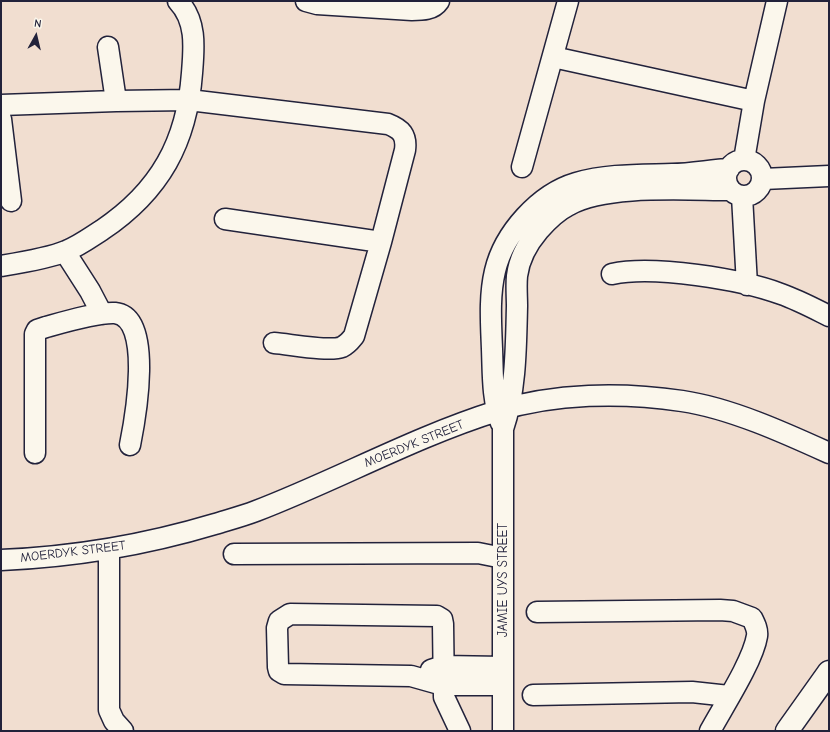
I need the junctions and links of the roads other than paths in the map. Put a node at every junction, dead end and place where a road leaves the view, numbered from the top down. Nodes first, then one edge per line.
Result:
1 (178, 1) edge
2 (306, 1) edge
3 (439, 1) edge
4 (568, 1) edge
5 (777, 1) edge
6 (108, 47) dead end
7 (553, 57) junction
8 (189, 100) junction
9 (754, 100) junction
10 (116, 101) junction
11 (1, 105) edge
12 (1, 119) edge
13 (736, 164) junction
14 (522, 167) dead end
15 (829, 176) edge
16 (763, 179) junction
17 (736, 193) junction
18 (11, 201) dead end
19 (225, 219) dead end
20 (381, 242) junction
21 (65, 252) junction
22 (1, 266) edge
23 (612, 274) dead end
24 (747, 285) junction
25 (102, 314) junction
26 (829, 316) edge
27 (491, 323) junction
28 (516, 324) junction
29 (274, 342) dead end
30 (514, 372) junction
31 (544, 401) junction
32 (503, 416) junction
33 (130, 445) dead end
34 (36, 453) dead end
35 (829, 453) edge
36 (109, 550) junction
37 (234, 554) dead end
38 (503, 558) junction
39 (1, 560) edge
40 (537, 612) dead end
41 (829, 672) edge
42 (443, 676) junction
43 (503, 676) junction
44 (533, 696) dead end
45 (729, 696) junction
46 (123, 731) edge
47 (460, 731) edge
48 (503, 731) edge
49 (710, 731) edge
50 (788, 731) edge

1 - 8 street
2 - 3 street
4 - 7 street
5 - 9 street
6 - 10 street
7 - 9 street
7 - 14 street
8 - 10 street
8 - 20 street
8 - 21 street
9 - 13 street
10 - 11 street
12 - 18 street
13 - 16 street
13 - 17 street
13 - 27 street
15 - 16 street
16 - 17 street
17 - 24 street
17 - 28 street
19 - 20 street
20 - 29 street
21 - 22 street
21 - 25 street
23 - 24 street
24 - 26 street
25 - 33 street
25 - 34 street
27 - 28 street
27 - 32 street
28 - 30 street
30 - 31 street
30 - 32 street
31 - 32 street, MOERDYK STREET
31 - 35 street, MOERDYK STREET
32 - 36 street, MOERDYK STREET
32 - 38 street, JAMIE UYS STREET
36 - 39 street, MOERDYK STREET
36 - 46 street
37 - 38 street
38 - 43 street, JAMIE UYS STREET
40 - 45 street
41 - 50 main road
42 - 42 street
42 - 43 street
42 - 47 street
43 - 48 street, JAMIE UYS STREET
44 - 45 street
45 - 49 street

